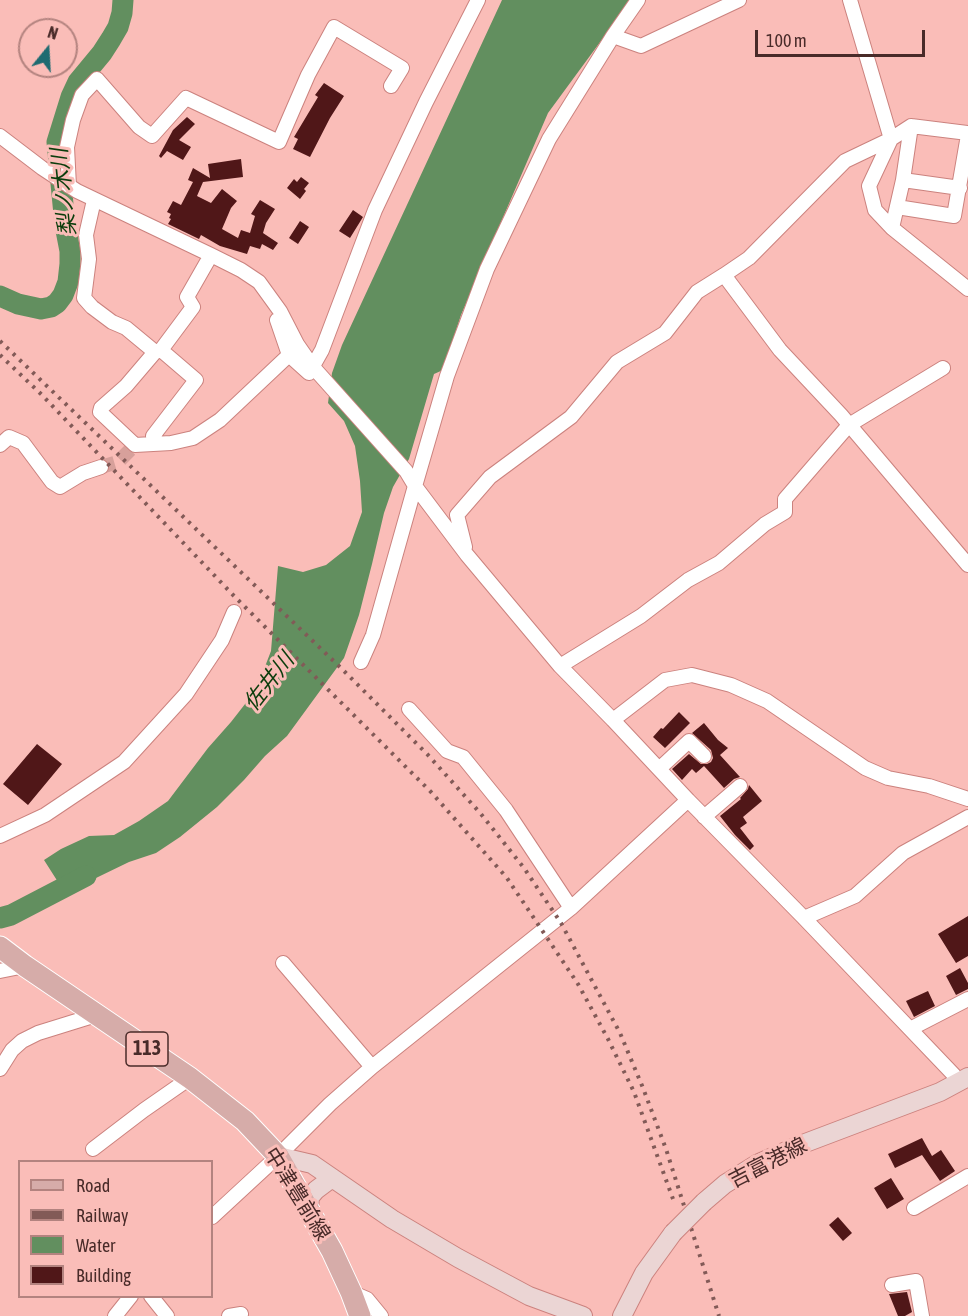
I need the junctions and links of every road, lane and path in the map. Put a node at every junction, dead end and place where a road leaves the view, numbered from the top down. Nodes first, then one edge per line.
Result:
1 (478, 0) edge
2 (638, 0) edge
3 (739, 0) edge
4 (850, 0) edge
5 (613, 36) junction
6 (391, 87) dead end
7 (911, 126) junction
8 (968, 134) edge
9 (0, 136) edge
10 (891, 140) junction
11 (903, 180) junction
12 (69, 186) junction
13 (960, 188) junction
14 (94, 200) junction
15 (897, 207) junction
16 (892, 228) junction
17 (211, 255) junction
18 (724, 275) junction
19 (968, 289) edge
20 (280, 311) junction
21 (158, 351) junction
22 (289, 355) junction
23 (313, 367) junction
24 (943, 368) dead end
25 (849, 425) junction
26 (153, 435) dead end
27 (0, 445) edge
28 (101, 467) tunnel mouth
29 (412, 480) junction
30 (467, 555) junction
31 (968, 565) edge
32 (234, 612) dead end
33 (361, 662) dead end
34 (560, 666) junction
35 (409, 709) dead end
36 (613, 720) junction
37 (704, 756) dead end
38 (658, 769) junction
39 (740, 786) dead end
40 (968, 799) edge
41 (688, 800) junction
42 (704, 817) junction
43 (968, 817) edge
44 (0, 836) edge
45 (571, 908) junction
46 (804, 918) junction
47 (2, 957) edge
48 (283, 963) dead end
49 (968, 999) edge
50 (96, 1015) junction
51 (910, 1029) junction
52 (372, 1067) junction
53 (0, 1069) edge
54 (961, 1076) edge
55 (190, 1078) junction
56 (93, 1149) dead end
57 (278, 1156) junction
58 (968, 1176) edge
59 (332, 1178) junction
60 (914, 1208) dead end
61 (309, 1209) junction
62 (213, 1216) edge
63 (892, 1285) dead end
64 (351, 1293) junction
65 (129, 1298) edge
66 (153, 1298) edge
67 (115, 1316) edge
68 (167, 1316) edge
69 (360, 1316) edge
70 (381, 1316) edge
71 (583, 1316) edge
72 (622, 1316) edge
73 (921, 1316) edge

1 - 23 street
2 - 5 street
3 - 5 street
4 - 10 street
5 - 29 street
6 - 12 street
7 - 8 street
7 - 10 street
7 - 11 street
8 - 13 street
9 - 12 street
10 - 16 street
10 - 18 street
11 - 13 street
11 - 15 street
12 - 14 street
13 - 15 street
14 - 17 street
14 - 21 street
15 - 16 street
16 - 19 street
17 - 20 street
17 - 21 street
18 - 25 street
18 - 30 street
20 - 22 street
20 - 23 street
21 - 22 street
21 - 26 street
22 - 23 street
23 - 29 street
24 - 25 street
25 - 31 street
25 - 34 street
27 - 28 street
29 - 30 street
29 - 33 street
30 - 34 street
32 - 44 street
34 - 36 street
35 - 45 street
36 - 38 street
36 - 40 street
37 - 38 street
38 - 41 street
39 - 42 street
41 - 42 street
41 - 45 street
42 - 46 street
43 - 46 street
45 - 52 street
46 - 51 street
47 - 50 main road, 中津豊前線 / 113
48 - 52 street
49 - 51 street
50 - 53 street
50 - 55 main road, 中津豊前線 / 113
51 - 54 street
52 - 57 street
54 - 72 main road, 吉富港線, bridge
55 - 56 street
55 - 57 main road, 中津豊前線 / 113
57 - 59 main road
57 - 61 main road, 中津豊前線 / 113
57 - 62 street
58 - 60 street
59 - 61 main road
59 - 71 main road
61 - 64 main road, 中津豊前線 / 113
63 - 73 street
64 - 69 main road, 中津豊前線 / 113
64 - 70 street
65 - 67 street
66 - 68 street

